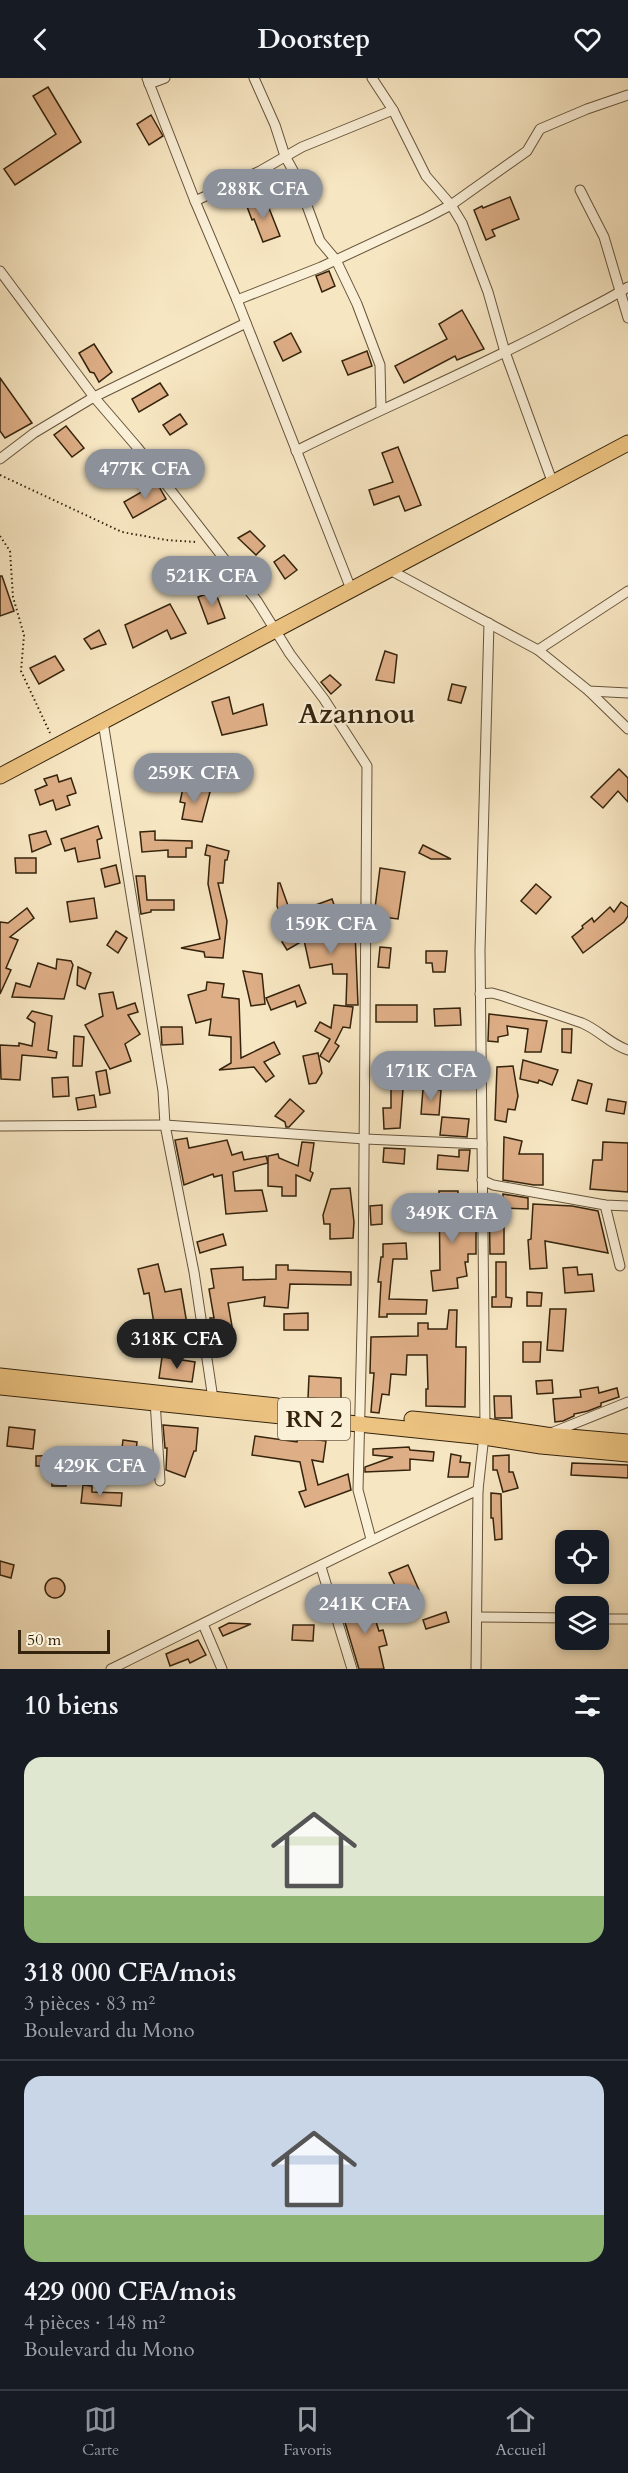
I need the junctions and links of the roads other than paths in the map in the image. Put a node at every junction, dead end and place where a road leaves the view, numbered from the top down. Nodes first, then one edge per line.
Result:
1 (165, 78) edge
2 (254, 78) edge
3 (372, 78) edge
4 (148, 81) edge
5 (628, 95) edge
6 (393, 110) junction
7 (285, 156) junction
8 (580, 190) dead end
9 (195, 201) junction
10 (451, 205) junction
11 (336, 260) junction
12 (0, 271) edge
13 (624, 289) edge
14 (237, 300) junction
15 (628, 318) edge
16 (246, 323) junction
17 (505, 352) junction
18 (94, 397) junction
19 (381, 409) junction
20 (628, 443) edge
21 (296, 450) junction
22 (0, 459) edge
23 (552, 482) junction
24 (390, 570) junction
25 (351, 589) junction
26 (628, 591) edge
27 (489, 623) junction
28 (274, 630) junction
29 (538, 650) junction
30 (589, 691) junction
31 (628, 691) edge
32 (103, 722) junction
33 (628, 729) edge
34 (0, 776) edge
35 (480, 993) junction
36 (628, 1050) edge
37 (165, 1125) junction
38 (0, 1126) edge
39 (365, 1139) junction
40 (482, 1144) junction
41 (482, 1180) junction
42 (605, 1205) junction
43 (628, 1206) edge
44 (620, 1266) dead end
45 (0, 1376) edge
46 (0, 1387) edge
47 (155, 1398) junction
48 (213, 1399) junction
49 (628, 1402) edge
50 (361, 1420) junction
51 (484, 1431) junction
52 (546, 1435) junction
53 (628, 1442) edge
54 (628, 1454) edge
55 (160, 1481) dead end
56 (478, 1490) junction
57 (371, 1539) junction
58 (321, 1567) junction
59 (477, 1617) junction
60 (555, 1618) edge
61 (609, 1619) edge
62 (628, 1619) edge
63 (204, 1624) junction
64 (111, 1669) edge
65 (222, 1669) edge
66 (352, 1669) edge
67 (476, 1669) edge

1 - 4 street
2 - 7 street
3 - 6 street
4 - 9 street
5 - 10 street
6 - 7 street
6 - 10 street
7 - 9 street
7 - 11 street
8 - 13 street
9 - 14 street
10 - 11 street
10 - 17 street
11 - 14 street
11 - 19 street
12 - 18 street
13 - 15 street
13 - 17 street
14 - 16 street
16 - 18 street
16 - 21 street
17 - 19 street
17 - 23 street
18 - 22 street
18 - 28 street
19 - 21 street
20 - 23 main road
21 - 25 street
23 - 24 main road
24 - 25 main road
24 - 27 street
25 - 28 main road
26 - 29 street
27 - 29 street
27 - 35 street
28 - 32 main road
28 - 39 street
29 - 30 street
30 - 31 street
30 - 33 street
32 - 34 main road
32 - 37 street
35 - 36 street
35 - 40 street
37 - 38 street
37 - 39 street
37 - 48 street
39 - 40 street
39 - 50 street
40 - 41 street
41 - 42 street
41 - 51 street
42 - 43 street
42 - 44 street
45 - 47 main road, RN 2
46 - 47 main road, RN 2
47 - 48 main road, RN 2
47 - 50 main road, RN 2
47 - 55 street
48 - 50 main road, RN 2
49 - 52 street
50 - 51 main road, RN 2
50 - 57 street
51 - 52 main road, RN 2
51 - 54 main road, RN 2
51 - 56 street
52 - 53 main road, RN 2
56 - 57 street
56 - 59 street
57 - 58 street
58 - 63 street
58 - 66 street
59 - 60 street
59 - 67 street
61 - 62 street
63 - 64 street
63 - 65 street

